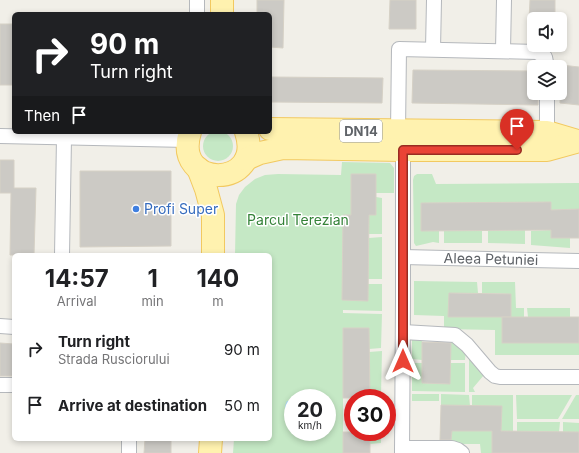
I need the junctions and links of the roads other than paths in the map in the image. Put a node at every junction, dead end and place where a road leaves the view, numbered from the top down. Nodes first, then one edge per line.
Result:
1 (197, 0) edge
2 (222, 0) edge
3 (434, 0) edge
4 (504, 0) edge
5 (197, 12) edge
6 (222, 12) edge
7 (433, 49) junction
8 (503, 50) junction
9 (546, 60) edge
10 (547, 100) edge
11 (272, 129) edge
12 (547, 132) junction
13 (247, 134) edge
14 (0, 136) edge
15 (188, 136) edge
16 (64, 138) junction
17 (401, 141) junction
18 (578, 141) edge
19 (240, 165) junction
20 (198, 168) junction
21 (213, 215) junction
22 (62, 253) edge
23 (213, 253) edge
24 (403, 257) junction
25 (579, 260) edge
26 (0, 326) edge
27 (12, 327) edge
28 (403, 332) junction
29 (579, 377) edge
30 (0, 385) edge
31 (12, 385) edge
32 (129, 441) edge
33 (211, 441) edge
34 (402, 450) edge
35 (129, 453) edge
36 (210, 453) edge
37 (462, 453) edge

1 - 5 street
2 - 6 main road
3 - 7 street
4 - 8 street
7 - 8 street
7 - 17 street
8 - 9 street
10 - 12 street
11 - 17 main road, DN14
12 - 17 main road, DN14
12 - 18 main road, DN14
13 - 19 main road
14 - 16 street
15 - 16 street
15 - 20 main road
16 - 22 street
17 - 18 main road
17 - 19 main road
17 - 24 street
19 - 20 main road
19 - 21 main road
20 - 21 main road
21 - 23 main road
24 - 25 street, Aleea Petuniei
24 - 28 street
26 - 27 street
28 - 29 street
28 - 34 street
30 - 31 street
32 - 35 street
33 - 36 main road
34 - 37 street

